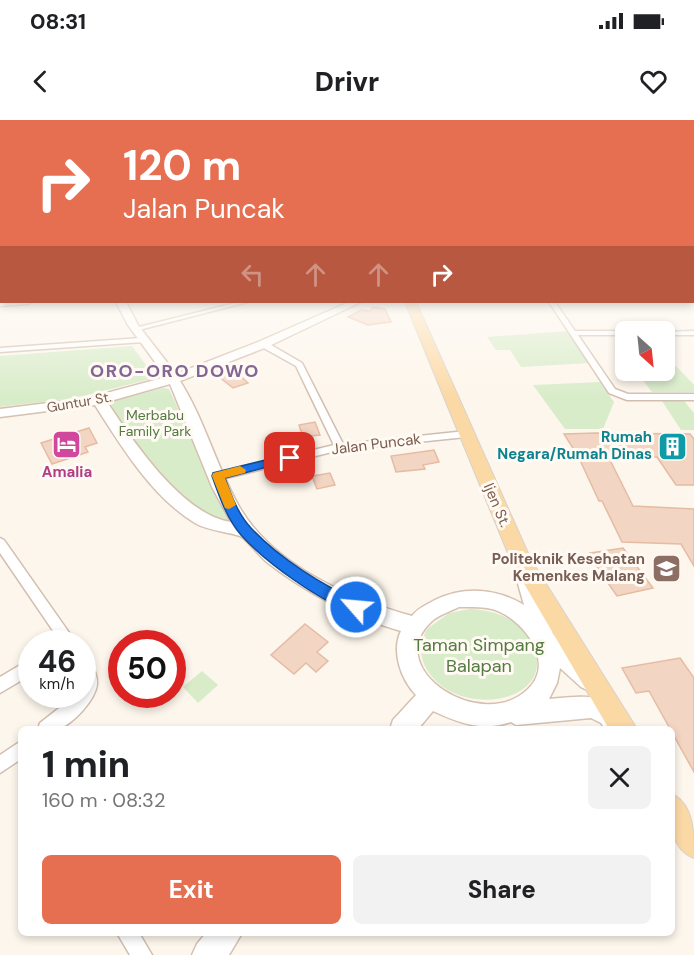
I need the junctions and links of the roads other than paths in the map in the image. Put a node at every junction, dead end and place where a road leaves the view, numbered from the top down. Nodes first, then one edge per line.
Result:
1 (131, 321) edge
2 (182, 321) edge
3 (314, 321) edge
4 (418, 321) edge
5 (566, 321) edge
6 (575, 333) junction
7 (615, 333) edge
8 (675, 333) edge
9 (694, 333) edge
10 (138, 334) junction
11 (263, 344) junction
12 (0, 350) edge
13 (173, 378) junction
14 (694, 397) edge
15 (99, 400) junction
16 (0, 413) edge
17 (466, 434) junction
18 (340, 447) junction
19 (218, 476) junction
20 (245, 530) junction
21 (0, 543) edge
22 (522, 563) junction
23 (413, 625) junction
24 (59, 630) edge
25 (544, 639) junction
26 (18, 674) edge
27 (0, 686) edge
28 (601, 691) junction
29 (430, 697) junction
30 (73, 708) edge
31 (506, 714) junction
32 (50, 726) edge
33 (405, 726) edge
34 (617, 726) edge
35 (622, 726) edge
36 (18, 755) edge
37 (0, 765) edge
38 (675, 813) edge
39 (694, 843) edge
40 (129, 936) edge
41 (224, 936) edge
42 (142, 955) edge
43 (208, 955) edge

1 - 10 main road
2 - 10 street
3 - 11 main road, Guntur St.
4 - 17 main road, Ijen St.
5 - 6 street
6 - 7 street
6 - 14 street
8 - 9 street
10 - 12 street
10 - 13 main road
11 - 13 main road, Guntur St.
11 - 18 street
13 - 15 main road, Guntur St.
13 - 19 main road
15 - 16 main road, Guntur St.
15 - 20 main road
17 - 18 street, Jalan Puncak
17 - 22 main road, Ijen St.
18 - 19 street, Jalan Puncak
19 - 20 main road
20 - 23 main road
21 - 24 street
22 - 25 main road
22 - 28 main road, Ijen St.
23 - 25 main road
23 - 29 main road
25 - 28 main road
25 - 31 main road
26 - 27 street
28 - 35 main road, Ijen St.
29 - 31 main road
29 - 33 main road
30 - 32 street
31 - 34 main road
36 - 37 street
38 - 39 main road
40 - 42 street
41 - 43 main road

